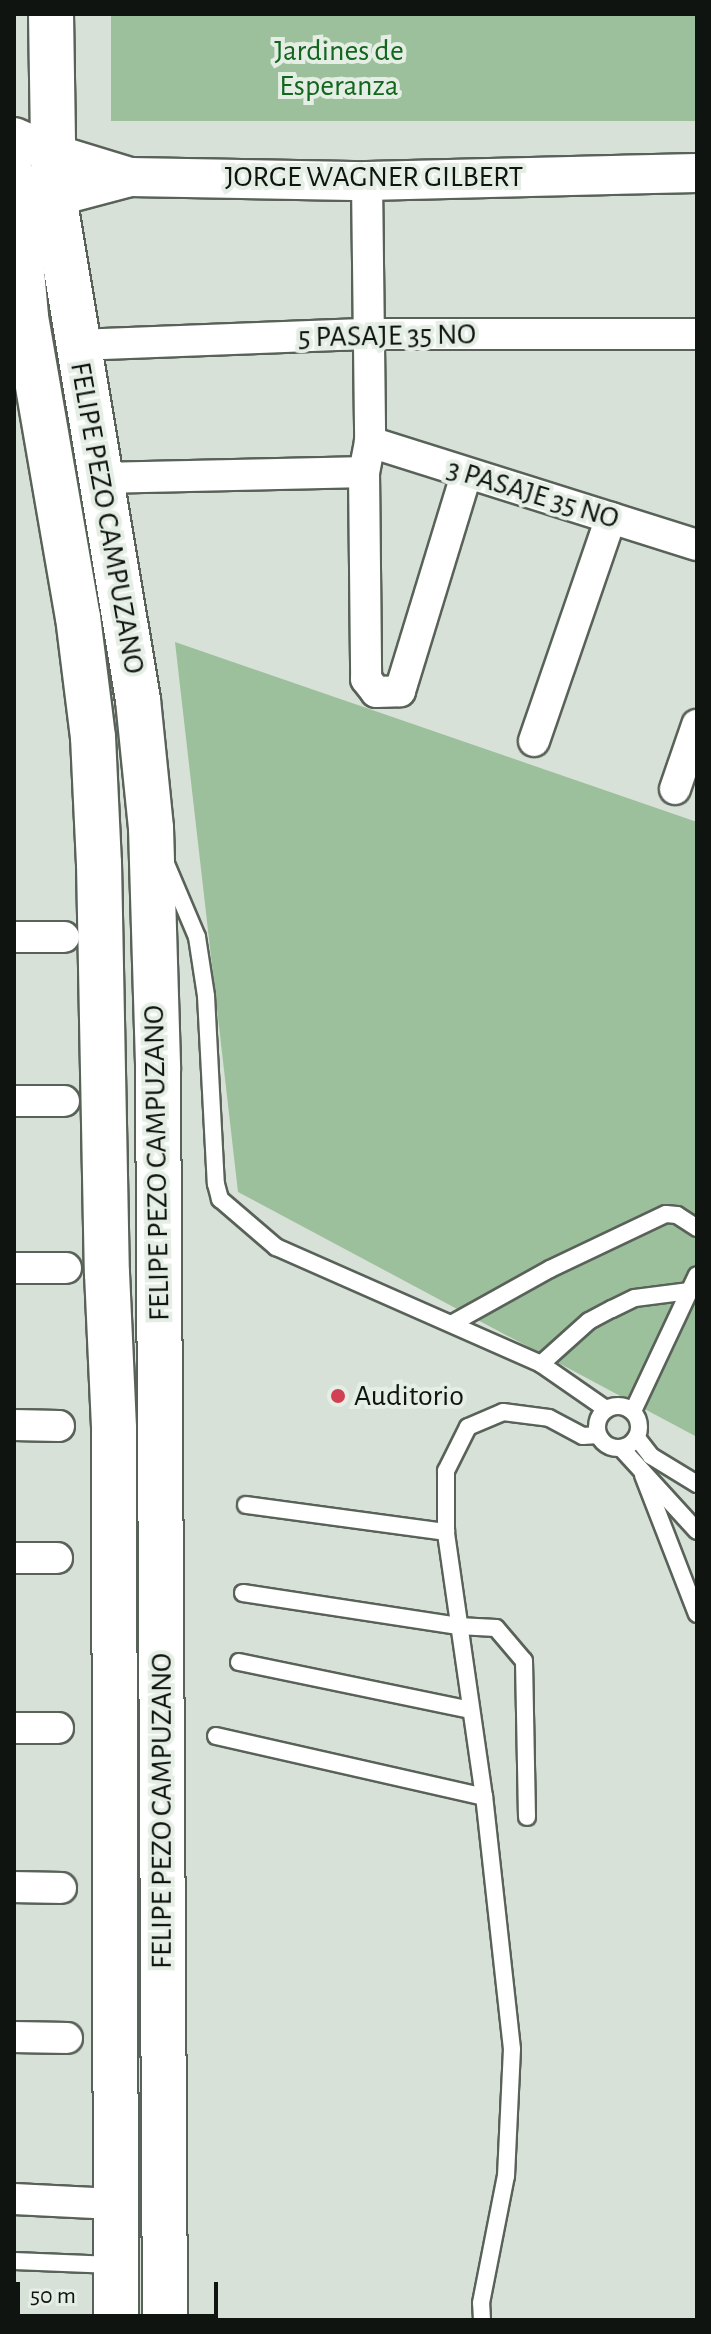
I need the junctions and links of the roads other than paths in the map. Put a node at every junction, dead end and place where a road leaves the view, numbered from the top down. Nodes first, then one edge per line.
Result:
1 (51, 14) edge
2 (33, 145) edge
3 (697, 173) edge
4 (130, 177) junction
5 (14, 179) edge
6 (367, 181) junction
7 (28, 191) edge
8 (369, 334) junction
9 (697, 334) edge
10 (77, 345) junction
11 (370, 442) junction
12 (364, 472) junction
13 (466, 475) junction
14 (103, 478) junction
15 (611, 518) junction
16 (697, 545) edge
17 (697, 725) edge
18 (534, 741) dead end
19 (675, 789) dead end
20 (151, 828) junction
21 (14, 937) edge
22 (64, 937) dead end
23 (14, 1101) edge
24 (64, 1101) dead end
25 (697, 1228) edge
26 (14, 1268) edge
27 (66, 1268) dead end
28 (697, 1275) edge
29 (690, 1291) junction
30 (453, 1323) junction
31 (541, 1364) junction
32 (606, 1409) junction
33 (633, 1411) junction
34 (14, 1425) edge
35 (59, 1426) dead end
36 (598, 1435) junction
37 (637, 1438) junction
38 (622, 1449) junction
39 (643, 1475) junction
40 (697, 1484) edge
41 (246, 1505) dead end
42 (697, 1531) edge
43 (446, 1532) junction
44 (14, 1558) edge
45 (57, 1558) dead end
46 (243, 1593) dead end
47 (697, 1614) edge
48 (458, 1626) junction
49 (239, 1662) dead end
50 (470, 1710) junction
51 (14, 1728) edge
52 (58, 1728) dead end
53 (216, 1736) dead end
54 (484, 1797) junction
55 (527, 1817) dead end
56 (14, 1887) edge
57 (61, 1888) dead end
58 (14, 2037) edge
59 (67, 2038) dead end
60 (14, 2199) edge
61 (114, 2204) junction
62 (14, 2261) edge
63 (115, 2265) junction
64 (116, 2320) edge
65 (165, 2320) edge
66 (482, 2320) edge

1 - 2 main road, FELIPE PEZO CAMPUZANO
2 - 4 street
2 - 7 main road, FELIPE PEZO CAMPUZANO
3 - 6 street, JORGE WAGNER GILBERT
4 - 6 street, JORGE WAGNER GILBERT
4 - 7 street, JORGE WAGNER GILBERT
5 - 7 main road, FELIPE PEZO CAMPUZANO
6 - 8 street
7 - 10 main road, FELIPE PEZO CAMPUZANO
7 - 61 main road, FELIPE PEZO CAMPUZANO
8 - 9 street, 5 PASAJE 35 NO
8 - 10 street, 5 PASAJE 35 NO
8 - 11 street
10 - 14 main road, FELIPE PEZO CAMPUZANO
11 - 12 street
11 - 13 street, 3 PASAJE 35 NO
12 - 13 street
12 - 14 street
13 - 15 street, 3 PASAJE 35 NO
14 - 20 main road, FELIPE PEZO CAMPUZANO
15 - 16 street, 3 PASAJE 35 NO
15 - 18 street
17 - 19 street
20 - 30 lane
20 - 65 main road, FELIPE PEZO CAMPUZANO
21 - 22 street
23 - 24 street
25 - 30 lane
26 - 27 street
28 - 29 lane
29 - 31 lane
29 - 33 lane
30 - 31 lane
31 - 32 lane
32 - 33 lane
32 - 36 lane
33 - 37 lane
34 - 35 street
36 - 38 lane
36 - 43 lane
37 - 38 lane
37 - 40 lane
38 - 39 lane
39 - 42 lane
39 - 47 lane
41 - 43 lane
43 - 48 lane
44 - 45 street
46 - 48 lane
48 - 50 lane
48 - 55 lane
49 - 50 lane
50 - 54 lane
51 - 52 street
53 - 54 lane
54 - 66 lane
56 - 57 street
58 - 59 street
60 - 61 street
61 - 63 main road, FELIPE PEZO CAMPUZANO
62 - 63 lane
63 - 64 main road, FELIPE PEZO CAMPUZANO

